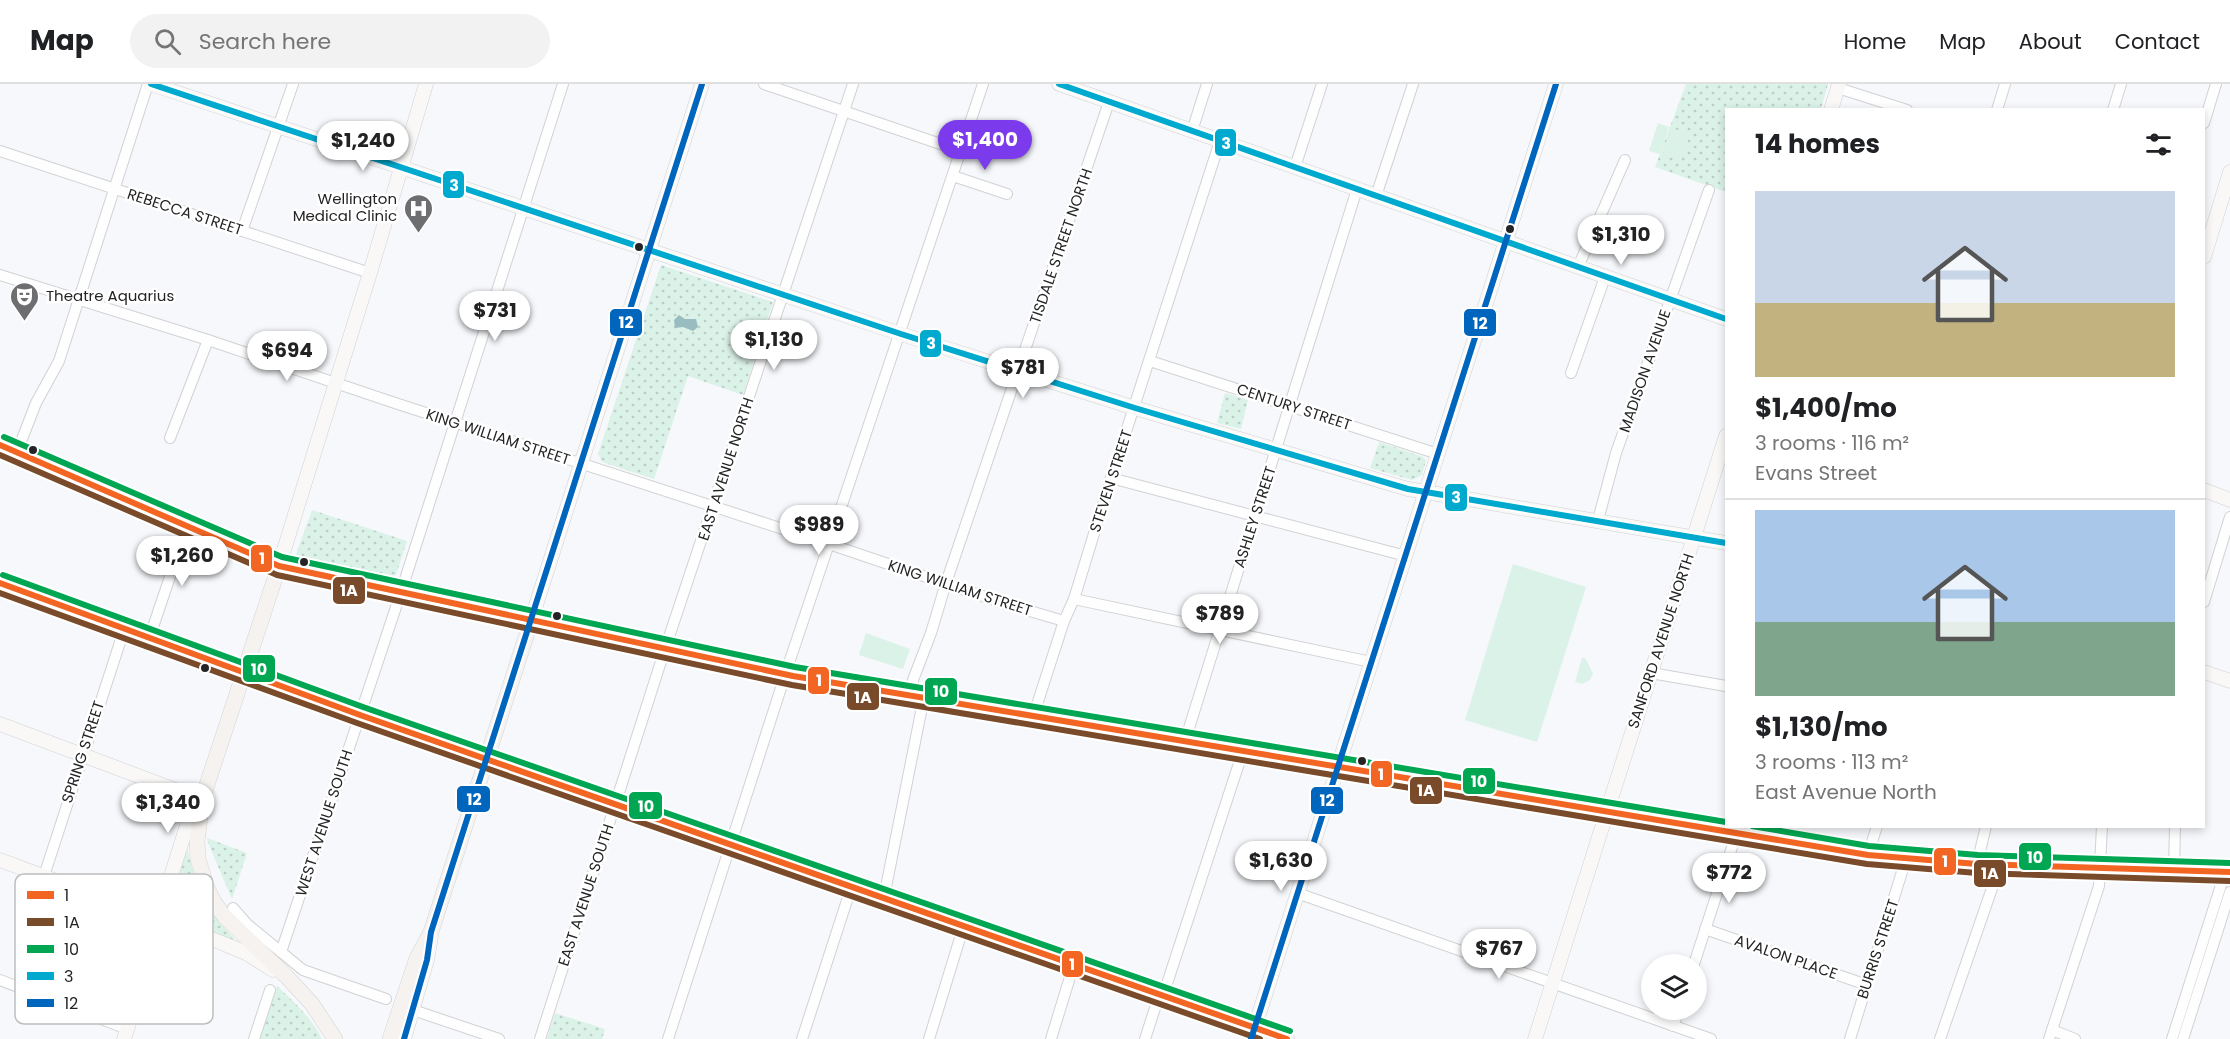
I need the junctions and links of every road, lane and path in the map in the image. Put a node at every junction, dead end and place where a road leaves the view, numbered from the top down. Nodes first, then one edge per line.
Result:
1 (150, 84) edge
2 (292, 84) edge
3 (426, 84) edge
4 (563, 84) edge
5 (702, 84) edge
6 (764, 84) edge
7 (853, 84) edge
8 (983, 84) edge
9 (1059, 84) edge
10 (1207, 84) edge
11 (1322, 84) edge
12 (1413, 84) edge
13 (1556, 84) edge
14 (2005, 84) edge
15 (2121, 84) edge
16 (2216, 84) edge
17 (1839, 86) edge
18 (1087, 89) edge
19 (1109, 102) junction
20 (1832, 108) edge
21 (1901, 108) edge
22 (1998, 108) edge
23 (2114, 108) edge
24 (844, 110) junction
25 (2205, 120) edge
26 (278, 126) junction
27 (1192, 130) junction
28 (1220, 141) junction
29 (0, 151) edge
30 (961, 151) junction
31 (1625, 160) dead end
32 (1295, 167) junction
33 (400, 168) junction
34 (2230, 172) edge
35 (953, 176) junction
36 (114, 189) junction
37 (1357, 189) junction
38 (1709, 190) dead end
39 (1006, 194) dead end
40 (1376, 196) junction
41 (523, 208) junction
42 (242, 231) junction
43 (1505, 242) junction
44 (650, 249) junction
45 (2205, 254) edge
46 (1578, 267) junction
47 (370, 273) junction
48 (0, 275) edge
49 (1605, 277) junction
50 (783, 296) junction
51 (79, 299) junction
52 (1671, 300) junction
53 (1725, 319) edge
54 (901, 334) junction
55 (208, 340) junction
56 (1150, 361) junction
57 (1018, 371) junction
58 (1571, 373) dead end
59 (336, 384) junction
60 (1290, 406) junction
61 (1135, 408) junction
62 (454, 422) junction
63 (170, 438) dead end
64 (1725, 439) edge
65 (0, 445) edge
66 (1276, 450) junction
67 (17, 453) junction
68 (1438, 454) junction
69 (582, 464) junction
70 (1111, 478) junction
71 (2205, 490) edge
72 (1425, 493) junction
73 (2230, 500) edge
74 (713, 507) junction
75 (1255, 516) junction
76 (2230, 517) edge
77 (1598, 520) junction
78 (188, 526) junction
79 (1694, 537) junction
80 (1725, 543) edge
81 (829, 544) junction
82 (1406, 556) junction
83 (279, 566) junction
84 (0, 583) edge
85 (946, 583) junction
86 (401, 592) junction
87 (1074, 599) junction
88 (2205, 599) edge
89 (531, 621) junction
90 (1064, 621) junction
91 (124, 630) junction
92 (1220, 631) junction
93 (149, 639) junction
94 (665, 649) junction
95 (1371, 662) junction
96 (2205, 672) edge
97 (244, 673) junction
98 (1651, 673) junction
99 (785, 674) junction
100 (2230, 681) edge
101 (1725, 686) edge
102 (916, 696) junction
103 (360, 715) junction
104 (1033, 717) junction
105 (0, 724) edge
106 (1185, 741) junction
107 (1243, 751) junction
108 (82, 754) junction
109 (487, 759) junction
110 (1338, 766) junction
111 (202, 800) junction
112 (616, 804) junction
113 (1607, 812) junction
114 (1788, 828) edge
115 (1876, 828) edge
116 (1986, 828) edge
117 (2102, 828) edge
118 (2175, 828) edge
119 (1736, 834) junction
120 (1784, 842) junction
121 (732, 844) junction
122 (1868, 855) junction
123 (1906, 859) junction
124 (0, 860) edge
125 (1977, 864) junction
126 (2000, 865) junction
127 (2101, 868) junction
128 (2174, 870) junction
129 (2230, 872) edge
130 (38, 874) edge
131 (45, 874) edge
132 (173, 874) edge
133 (201, 874) edge
134 (852, 885) junction
135 (2230, 892) edge
136 (1297, 893) junction
137 (884, 897) junction
138 (213, 901) edge
139 (233, 908) dead end
140 (2216, 918) junction
141 (964, 925) junction
142 (1705, 929) junction
143 (431, 932) junction
144 (213, 940) edge
145 (281, 952) junction
146 (1697, 954) edge
147 (1074, 964) junction
148 (0, 981) edge
149 (292, 983) junction
150 (1552, 984) junction
151 (1867, 984) junction
152 (15, 987) edge
153 (2193, 988) junction
154 (270, 990) dead end
155 (1163, 996) junction
156 (386, 999) dead end
157 (413, 1010) junction
158 (1675, 1020) edge
159 (101, 1024) edge
160 (1673, 1026) junction
161 (1253, 1033) edge
162 (125, 1034) edge
163 (2051, 1035) edge
164 (254, 1039) edge
165 (335, 1039) edge
166 (390, 1039) edge
167 (404, 1039) edge
168 (500, 1039) edge
169 (540, 1039) edge
170 (668, 1039) edge
171 (802, 1039) edge
172 (928, 1039) edge
173 (1051, 1039) edge
174 (1145, 1039) edge
175 (1287, 1039) edge
176 (1534, 1039) edge
177 (1711, 1039) edge
178 (1850, 1039) edge
179 (1940, 1039) edge
180 (2075, 1039) edge
181 (2172, 1039) edge
182 (2183, 1039) edge

1 - 26 main road
1 - 36 street
2 - 26 street
3 - 33 main road
4 - 41 street, WEST AVENUE SOUTH
5 - 44 main road
6 - 24 street
7 - 24 street, EAST AVENUE NORTH
8 - 30 street
9 - 18 main road
10 - 27 street
11 - 32 street
12 - 40 street
13 - 43 main road
14 - 22 street
15 - 23 street
16 - 25 street
17 - 20 main road
17 - 21 street
18 - 19 main road
19 - 27 main road
19 - 57 street, TISDALE STREET NORTH
24 - 30 street
24 - 50 street, EAST AVENUE NORTH
26 - 33 main road
26 - 42 street
27 - 28 main road
28 - 32 main road
28 - 56 street, STEVEN STREET
29 - 36 street, REBECCA STREET
30 - 35 street
31 - 46 street
32 - 37 main road
33 - 41 main road
33 - 47 main road
34 - 45 main road
35 - 39 street
35 - 54 street
36 - 42 street, REBECCA STREET
36 - 51 street
37 - 40 main road
37 - 60 street, ASHLEY STREET
38 - 52 street, MADISON AVENUE
40 - 43 main road
41 - 44 main road
41 - 62 street, WEST AVENUE SOUTH
42 - 47 street, REBECCA STREET
43 - 46 main road
43 - 68 main road
44 - 50 main road
44 - 69 main road
46 - 49 main road
47 - 59 main road
48 - 51 street, KING WILLIAM STREET
49 - 52 main road
49 - 58 street
50 - 54 main road
50 - 74 street, EAST AVENUE NORTH
51 - 55 street, KING WILLIAM STREET
51 - 67 street
52 - 53 main road
52 - 77 street, MADISON AVENUE
54 - 57 main road
54 - 81 street
55 - 59 street, KING WILLIAM STREET
55 - 63 street
56 - 60 street, CENTURY STREET
56 - 61 street, STEVEN STREET
57 - 61 main road
57 - 85 street, TISDALE STREET NORTH
59 - 62 street, KING WILLIAM STREET
59 - 83 main road
60 - 66 street, ASHLEY STREET
60 - 68 street, CENTURY STREET
61 - 66 main road
61 - 70 street, STEVEN STREET
62 - 69 street, KING WILLIAM STREET
62 - 86 street, WEST AVENUE SOUTH
64 - 79 main road, SANFORD AVENUE NORTH
65 - 67 main road
66 - 72 main road
66 - 75 street, ASHLEY STREET
67 - 78 main road
68 - 72 main road
69 - 74 street, KING WILLIAM STREET
69 - 89 main road
70 - 75 street
70 - 87 street, STEVEN STREET
71 - 73 main road
72 - 77 main road
72 - 82 main road
74 - 81 street, KING WILLIAM STREET
74 - 94 street, EAST AVENUE NORTH
75 - 82 street
75 - 92 street, ASHLEY STREET
76 - 88 street
77 - 79 main road
78 - 83 main road
78 - 93 street
79 - 80 main road
79 - 98 main road, SANFORD AVENUE NORTH
81 - 85 street, KING WILLIAM STREET
81 - 99 street
82 - 95 main road
83 - 86 main road
83 - 97 main road
84 - 91 main road
85 - 90 street, KING WILLIAM STREET
85 - 102 street, TISDALE STREET NORTH
86 - 89 main road
86 - 103 street, WEST AVENUE SOUTH
87 - 90 street, STEVEN STREET
87 - 92 street
89 - 94 main road
89 - 109 main road
90 - 104 street, STEVEN STREET
91 - 93 main road
91 - 108 street, SPRING STREET
92 - 95 street
92 - 106 street, ASHLEY STREET
93 - 97 main road
94 - 99 main road
94 - 112 street, EAST AVENUE SOUTH
95 - 110 main road
96 - 100 main road
97 - 103 main road
97 - 111 main road
98 - 101 street
98 - 113 main road, SANFORD AVENUE NORTH
99 - 102 main road
99 - 121 street
102 - 104 main road
102 - 137 street, TISDALE STREET NORTH
103 - 109 main road
103 - 145 street, WEST AVENUE SOUTH
104 - 106 main road
105 - 108 main road
106 - 107 main road
107 - 110 main road
107 - 155 street
108 - 111 main road
108 - 131 street, SPRING STREET
109 - 112 main road
109 - 143 main road
110 - 113 main road
110 - 136 main road
111 - 132 main road
111 - 133 main road
112 - 121 main road
112 - 169 street, EAST AVENUE SOUTH
113 - 119 main road
113 - 150 main road, SANFORD AVENUE NORTH
114 - 120 street
115 - 122 street
116 - 125 street
117 - 127 street
118 - 128 street
119 - 120 main road
119 - 142 street
120 - 122 main road
121 - 134 main road
121 - 170 street
122 - 123 main road
123 - 125 main road
123 - 151 street, BURRIS STREET
124 - 130 main road
125 - 126 main road
126 - 127 main road
126 - 179 street
127 - 128 main road
127 - 163 street
128 - 129 main road
129 - 140 street
134 - 137 main road
134 - 171 street
135 - 140 street
136 - 150 street
136 - 161 main road
137 - 141 main road
138 - 149 main road
139 - 145 street
140 - 153 street
141 - 147 main road
141 - 172 street
142 - 146 street
142 - 151 street, AVALON PLACE
143 - 157 main road
143 - 166 main road
144 - 149 main road
145 - 156 street
147 - 155 main road
147 - 173 street
148 - 152 street
149 - 165 main road
150 - 160 street
150 - 176 main road, SANFORD AVENUE NORTH
151 - 178 street, BURRIS STREET
153 - 181 street
153 - 182 street
154 - 164 street
155 - 161 main road
155 - 174 street
157 - 167 main road
157 - 168 street
158 - 160 street
159 - 162 street
160 - 177 street
161 - 175 main road
163 - 180 street

